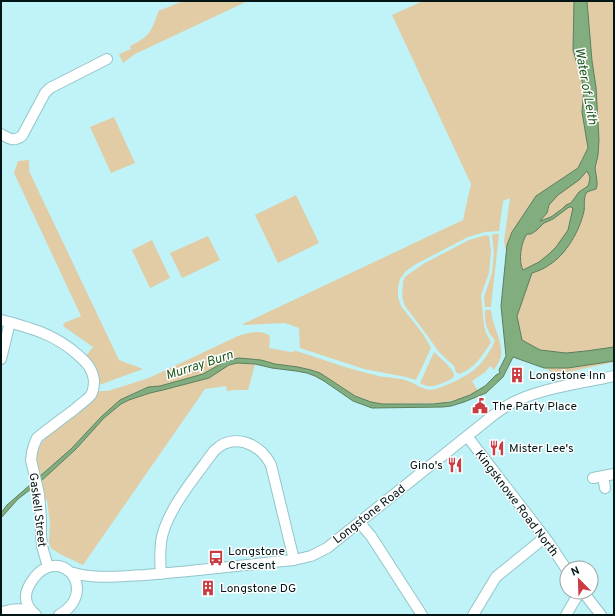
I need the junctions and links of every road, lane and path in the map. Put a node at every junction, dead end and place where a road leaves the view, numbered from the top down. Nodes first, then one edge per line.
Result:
1 (107, 59) dead end
2 (1, 134) edge
3 (5, 321) edge
4 (1, 359) edge
5 (614, 376) edge
6 (467, 436) junction
7 (614, 474) edge
8 (603, 476) junction
9 (592, 478) dead end
10 (605, 488) dead end
11 (359, 522) junction
12 (544, 538) junction
13 (294, 560) junction
14 (560, 560) edge
15 (48, 567) junction
16 (70, 572) junction
17 (161, 574) junction
18 (98, 578) junction
19 (77, 590) junction
20 (26, 596) junction
21 (575, 600) edge
22 (588, 600) edge
23 (1, 612) edge
24 (34, 613) edge
25 (60, 614) edge
26 (422, 615) edge
27 (473, 615) edge
28 (566, 615) edge
29 (600, 615) edge

1 - 2 street
3 - 4 street
3 - 15 street, Gaskell Street
5 - 6 street, Longstone Road
6 - 11 street, Longstone Road
6 - 12 street, Kingsknowe Road North
7 - 8 street
8 - 9 street
8 - 10 street
11 - 13 street, Longstone Road
11 - 26 street
12 - 14 street, Kingsknowe Road North
12 - 27 street
13 - 17 street, Longstone Road
13 - 17 street
15 - 16 street, Longstone Road
15 - 20 street
16 - 18 street, Longstone Road
16 - 19 street
17 - 18 street, Longstone Road
18 - 19 street, Longstone Road
19 - 25 street
20 - 23 street
20 - 24 street
21 - 28 street
22 - 29 street
23 - 24 street

